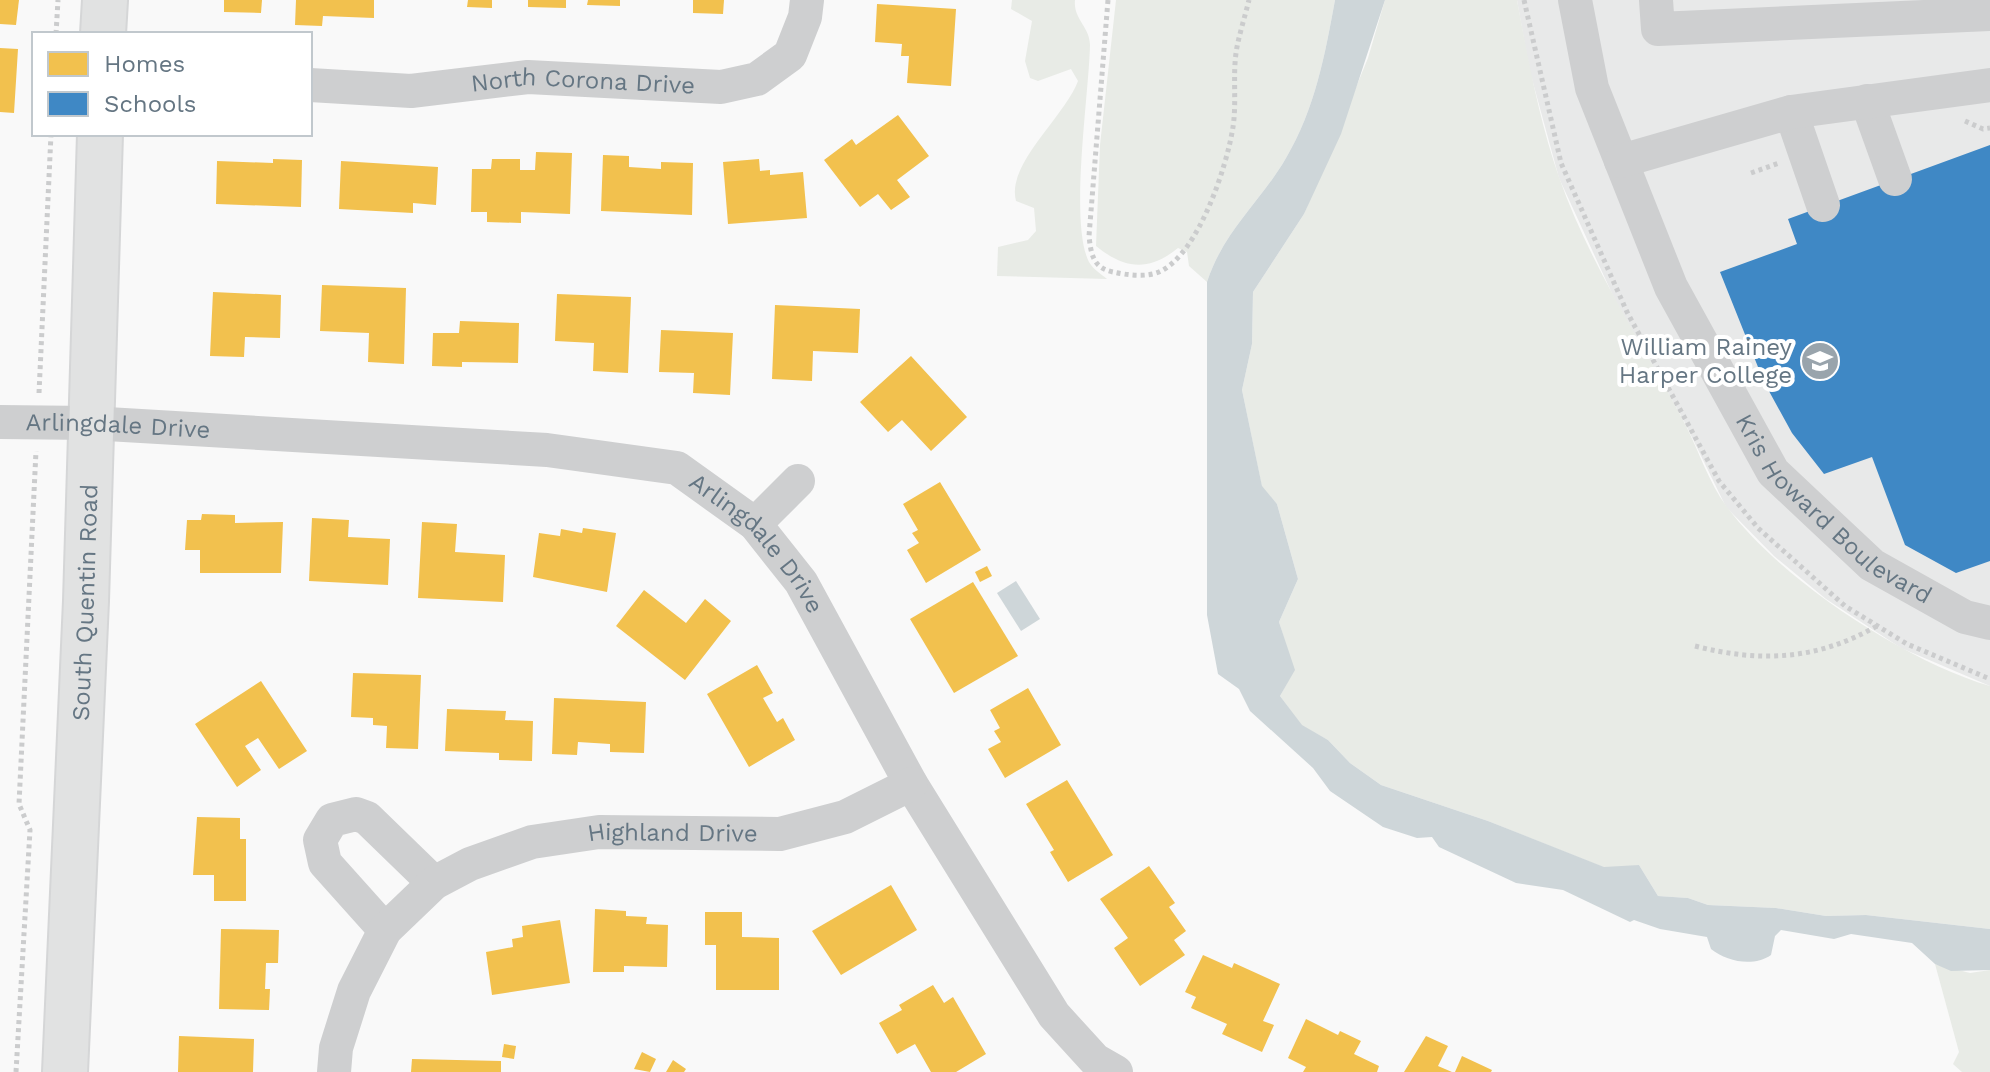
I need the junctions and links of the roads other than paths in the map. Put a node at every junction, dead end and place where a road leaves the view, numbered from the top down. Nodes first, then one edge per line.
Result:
1 (105, 0) edge
2 (807, 0) edge
3 (1575, 0) edge
4 (1656, 0) edge
5 (1990, 14) edge
6 (103, 32) edge
7 (312, 85) edge
8 (1990, 85) edge
9 (1867, 101) junction
10 (1791, 112) junction
11 (100, 136) edge
12 (1621, 161) junction
13 (1895, 179) dead end
14 (1823, 205) dead end
15 (0, 422) edge
16 (90, 423) junction
17 (798, 481) dead end
18 (755, 524) junction
19 (1990, 623) edge
20 (911, 784) junction
21 (434, 883) junction
22 (385, 930) junction
23 (1099, 1068) edge
24 (65, 1072) edge
25 (334, 1072) edge

1 - 6 main road
2 - 7 street, North Corona Drive
3 - 12 street, Kris Howard Boulevard
4 - 5 street
8 - 9 street
9 - 10 street
9 - 13 street
10 - 12 street
10 - 14 street
11 - 16 main road, South Quentin Road
12 - 19 street, Kris Howard Boulevard
15 - 16 street, Arlingdale Drive
16 - 18 street, Arlingdale Drive
16 - 24 main road, South Quentin Road
17 - 18 street
18 - 20 street, Arlingdale Drive
20 - 21 street, Highland Drive
20 - 23 street, Arlingdale Drive
21 - 22 street, Highland Drive
21 - 22 street
22 - 25 street, Highland Drive

